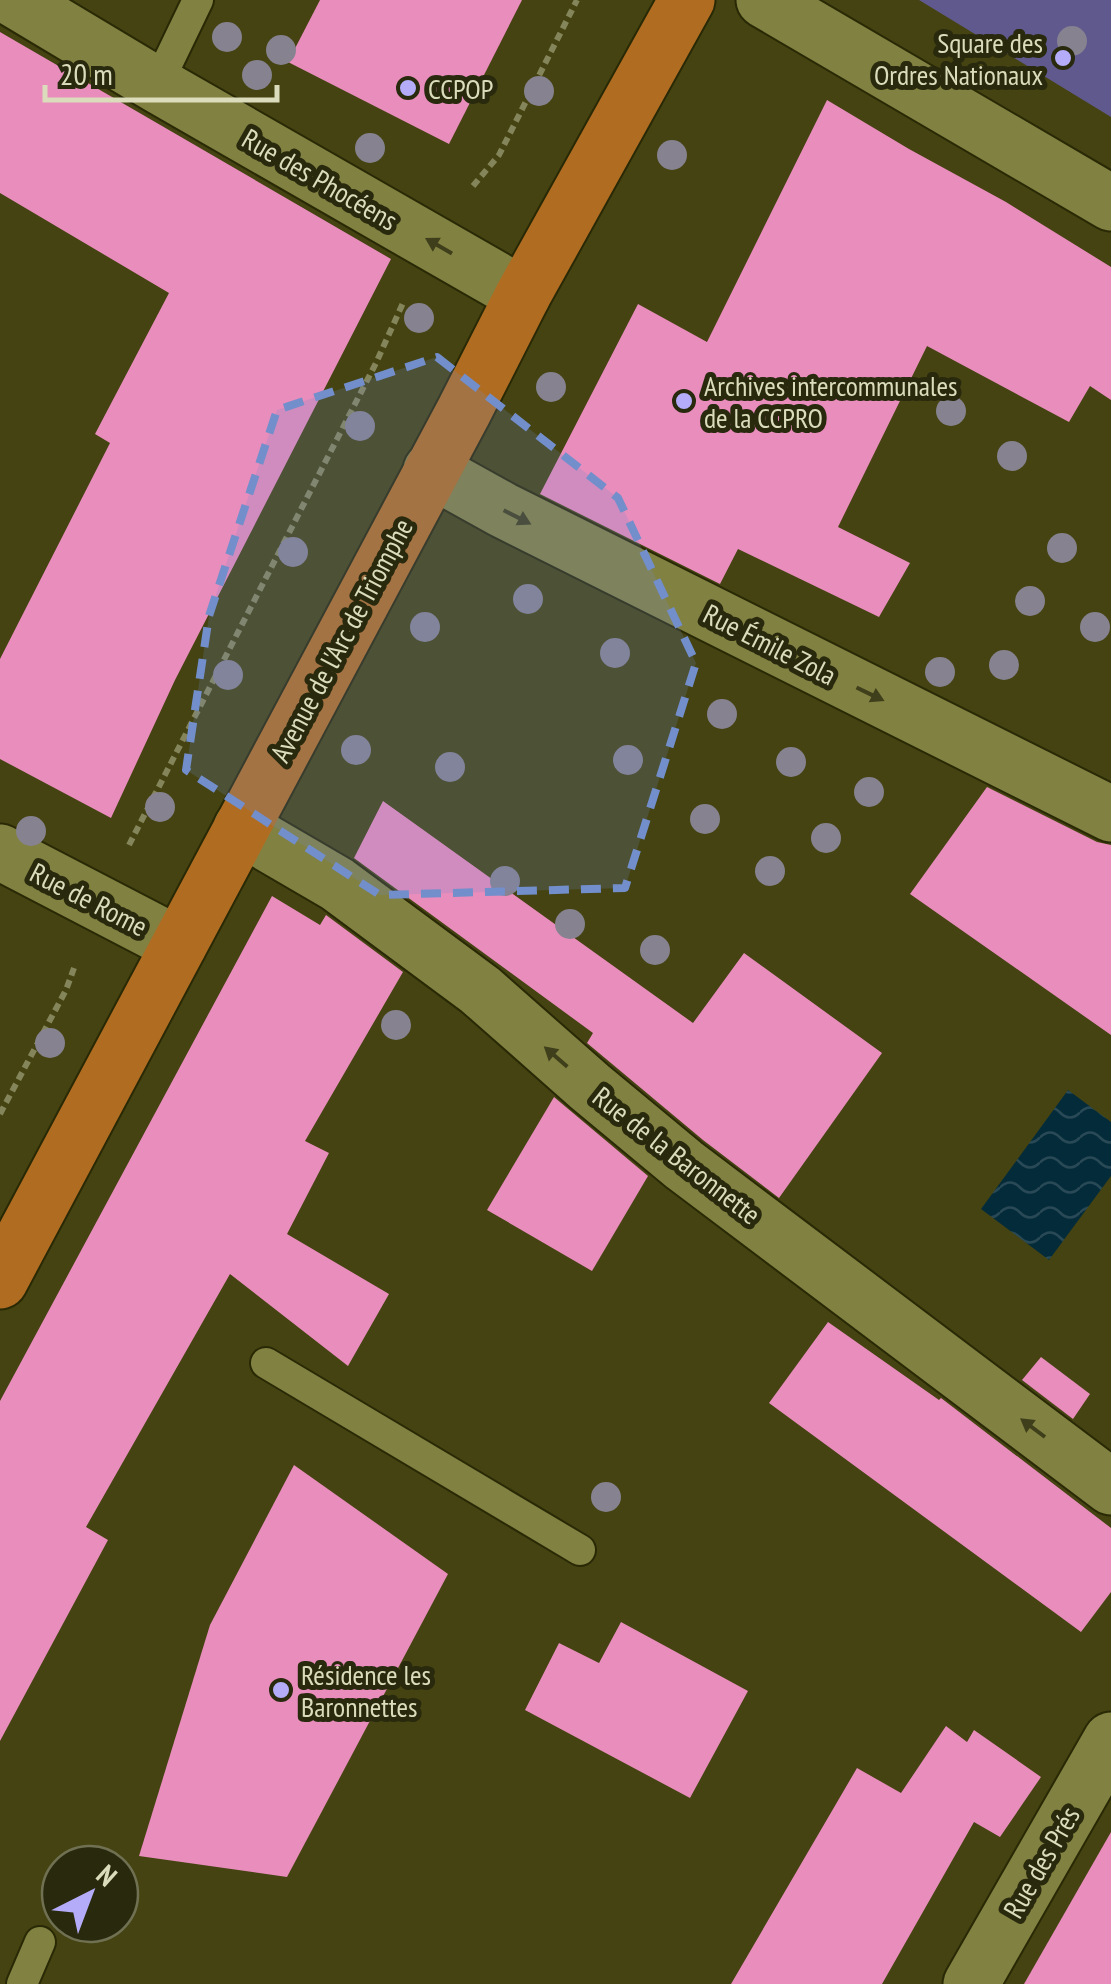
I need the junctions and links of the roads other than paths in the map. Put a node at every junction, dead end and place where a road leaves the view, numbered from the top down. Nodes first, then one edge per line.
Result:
1 (15, 0) edge
2 (198, 0) edge
3 (686, 0) edge
4 (764, 0) edge
5 (156, 85) junction
6 (1111, 203) edge
7 (524, 295) junction
8 (431, 470) junction
9 (1111, 814) edge
10 (240, 828) junction
11 (0, 852) edge
12 (179, 945) junction
13 (0, 1282) edge
14 (266, 1363) dead end
15 (1111, 1487) edge
16 (580, 1550) dead end
17 (1111, 1740) edge
18 (40, 1942) dead end
19 (22, 1984) edge
20 (972, 1984) edge

1 - 5 street, Rue des Phocéens
2 - 5 lane
3 - 7 main road, Avenue de l'Arc de Triomphe
4 - 6 street
7 -> 5 street, Rue des Phocéens
7 - 8 main road, Avenue de l'Arc de Triomphe
8 -> 9 street, Rue Émile Zola
8 - 10 main road, Avenue de l'Arc de Triomphe
10 - 12 main road, Avenue de l'Arc de Triomphe
15 -> 10 street, Rue de la Baronnette
11 - 12 street, Rue de Rome
12 - 13 main road, Avenue de l'Arc de Triomphe
14 - 16 lane
17 - 20 street, Rue des Prés
18 - 19 lane

